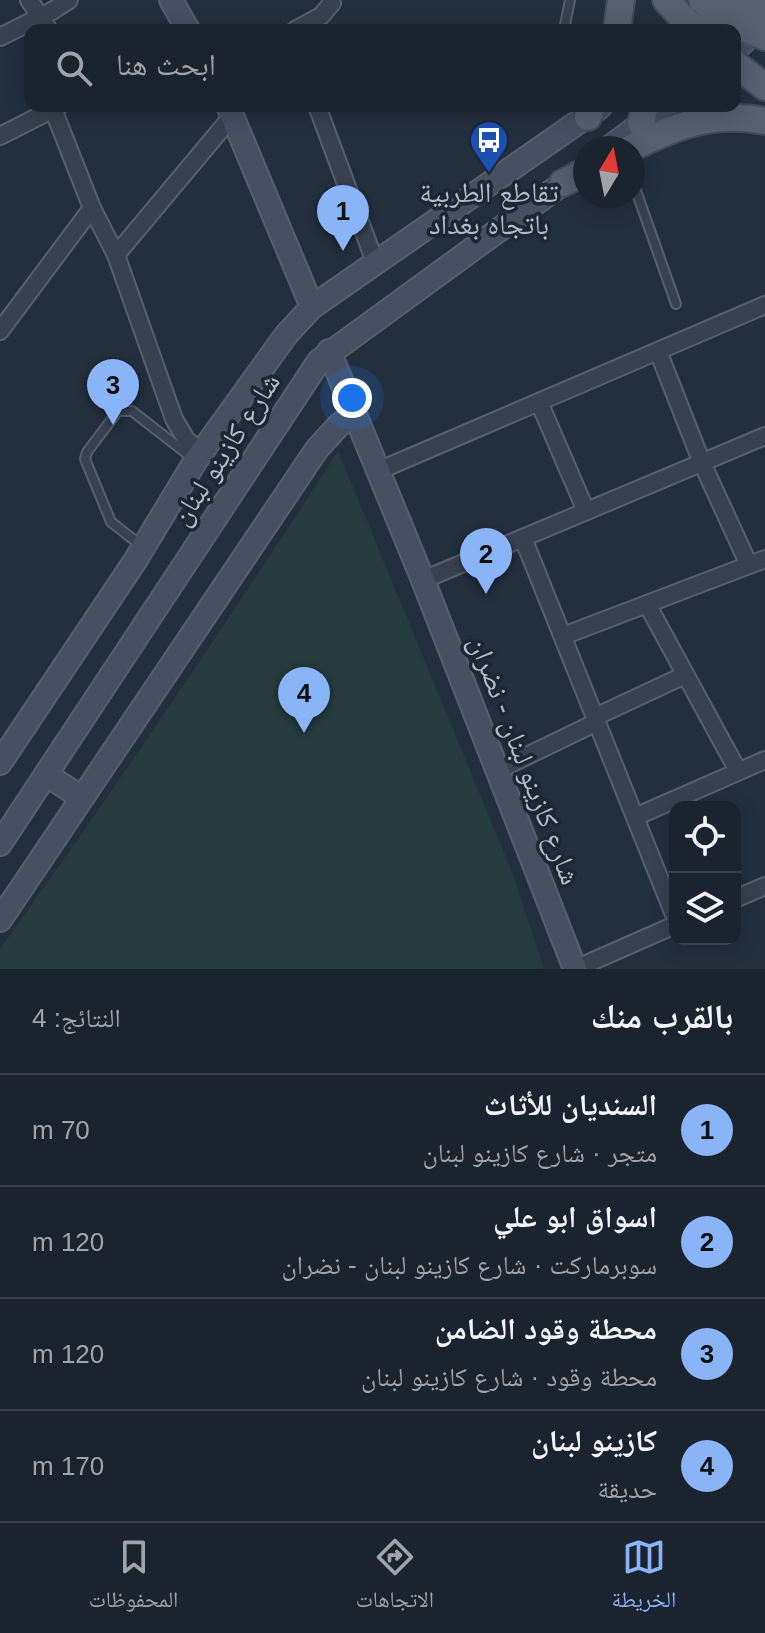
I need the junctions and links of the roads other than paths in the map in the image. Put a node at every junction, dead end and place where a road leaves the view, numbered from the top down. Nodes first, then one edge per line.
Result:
1 (29, 0) edge
2 (69, 0) edge
3 (171, 0) edge
4 (331, 0) edge
5 (570, 0) edge
6 (621, 0) edge
7 (666, 0) edge
8 (758, 0) edge
9 (765, 5) edge
10 (719, 10) edge
11 (44, 23) edge
12 (185, 24) edge
13 (306, 24) edge
14 (565, 24) edge
15 (618, 24) edge
16 (686, 24) edge
17 (698, 24) edge
18 (24, 29) edge
19 (757, 31) edge
20 (0, 37) edge
21 (741, 69) edge
22 (765, 87) edge
23 (48, 112) edge
24 (57, 112) edge
25 (228, 112) edge
26 (231, 112) edge
27 (319, 112) edge
28 (591, 112) edge
29 (643, 114) edge
30 (765, 121) edge
31 (0, 136) edge
32 (621, 136) edge
33 (645, 142) edge
34 (573, 178) edge
35 (92, 208) junction
36 (642, 208) edge
37 (116, 255) junction
38 (375, 262) junction
39 (676, 304) dead end
40 (765, 305) edge
41 (312, 307) junction
42 (0, 331) edge
43 (329, 351) junction
44 (658, 351) junction
45 (539, 402) junction
46 (354, 413) junction
47 (765, 436) edge
48 (198, 456) junction
49 (702, 463) junction
50 (378, 471) junction
51 (586, 511) junction
52 (523, 538) junction
53 (144, 548) junction
54 (765, 559) edge
55 (749, 565) junction
56 (423, 580) junction
57 (647, 604) junction
58 (563, 636) junction
59 (685, 675) junction
60 (596, 720) junction
61 (765, 760) edge
62 (0, 763) edge
63 (498, 770) junction
64 (738, 771) junction
65 (47, 775) junction
66 (82, 798) junction
67 (635, 817) junction
68 (0, 844) edge
69 (765, 886) edge
70 (741, 896) edge
71 (669, 902) edge
72 (0, 920) edge
73 (669, 928) edge
74 (575, 969) edge

1 - 11 street
2 - 11 street
3 - 12 main road
4 - 13 street
5 - 14 lane
6 - 15 main road
7 - 16 main road
8 - 9 main road
10 - 17 main road
10 - 19 main road
18 - 20 street
21 - 22 main road
23 - 31 street
24 - 35 street
25 - 37 street
26 - 41 main road
27 - 38 street
28 - 38 main road, شارع كازينو لبنان
29 - 32 main road
30 - 33 main road
34 - 43 main road, شارع كازينو لبنان
35 - 37 street
35 - 42 street
36 - 39 lane
37 - 48 street
38 - 41 main road, شارع كازينو لبنان
40 - 44 street
41 - 48 main road, شارع كازينو لبنان
43 - 46 main road, شارع كازينو لبنان - نضران
43 - 65 main road, شارع كازينو لبنان
44 - 45 street
44 - 49 street
45 - 50 street
45 - 51 street
46 - 50 main road, شارع كازينو لبنان - نضران
46 - 66 main road
47 - 49 street
48 - 53 main road, شارع كازينو لبنان
48 - 53 lane
49 - 51 street
49 - 55 street
50 - 56 main road, شارع كازينو لبنان - نضران
51 - 52 street
52 - 56 street
52 - 58 street
53 - 62 main road, شارع كازينو لبنان
54 - 55 street
55 - 57 street
56 - 63 main road, شارع كازينو لبنان - نضران
57 - 58 street
57 - 59 street
58 - 60 street
59 - 60 street
59 - 64 street
60 - 63 street
60 - 67 street
61 - 64 street
63 - 74 main road, شارع كازينو لبنان - نضران
64 - 67 street
65 - 66 main road
65 - 68 main road, شارع كازينو لبنان
66 - 72 main road
67 - 71 street
69 - 70 street
73 - 74 street

